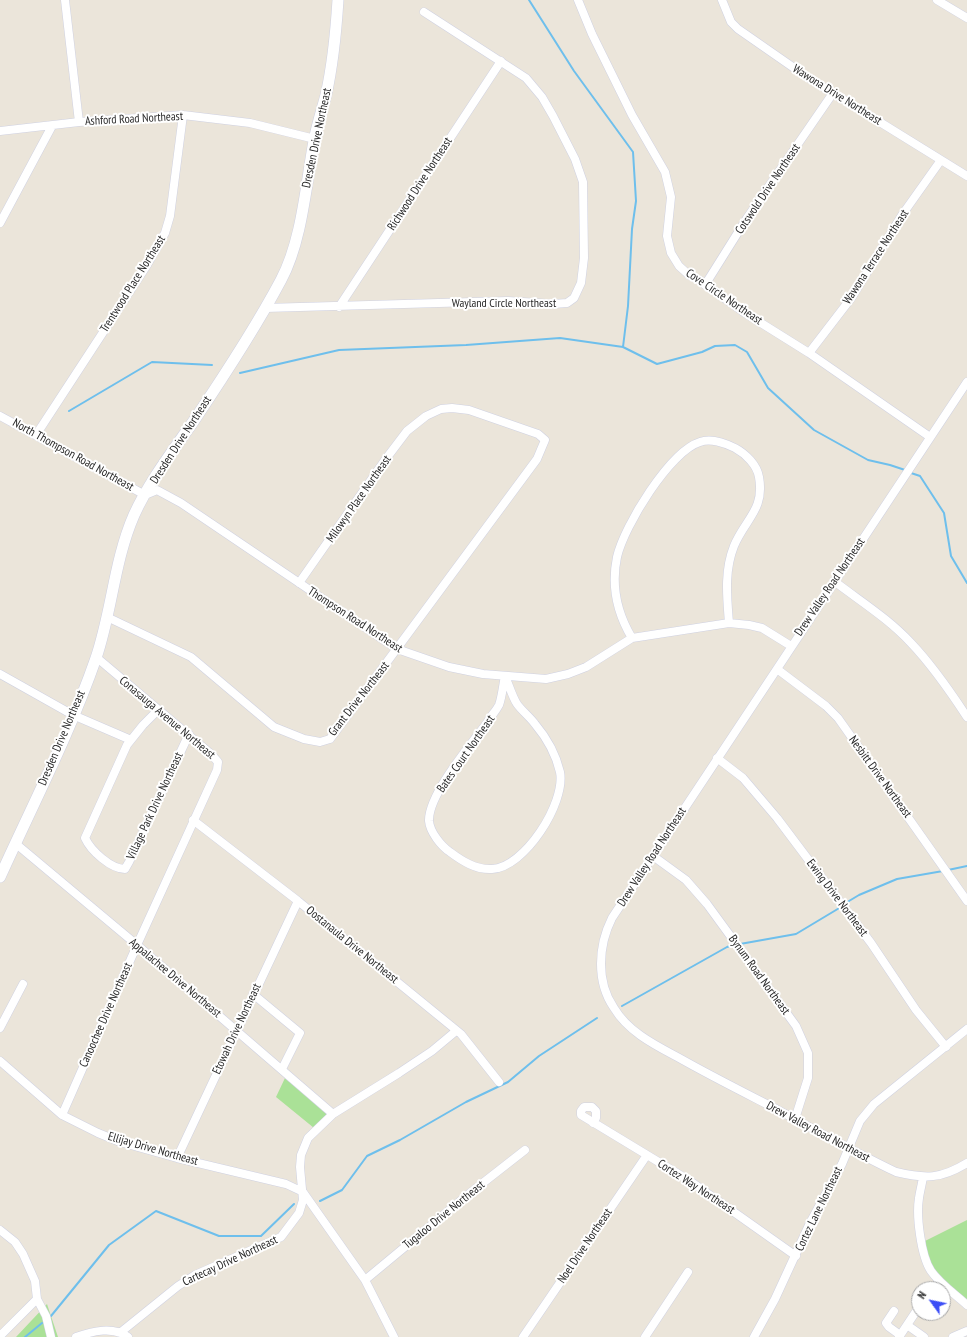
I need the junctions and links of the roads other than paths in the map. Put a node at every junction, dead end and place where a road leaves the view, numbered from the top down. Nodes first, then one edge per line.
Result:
1 (65, 0) edge
2 (338, 0) edge
3 (578, 0) edge
4 (722, 0) edge
5 (937, 0) edge
6 (424, 12) dead end
7 (967, 18) edge
8 (501, 61) junction
9 (833, 93) junction
10 (183, 115) junction
11 (78, 122) junction
12 (52, 126) junction
13 (0, 132) edge
14 (315, 139) junction
15 (940, 160) junction
16 (967, 176) edge
17 (0, 223) edge
18 (705, 286) junction
19 (265, 308) junction
20 (339, 308) junction
21 (809, 353) junction
22 (967, 382) edge
23 (0, 416) edge
24 (36, 435) junction
25 (930, 437) junction
26 (529, 470) joint
27 (145, 495) junction
28 (834, 581) junction
29 (299, 583) junction
30 (107, 617) junction
31 (729, 624) junction
32 (632, 638) junction
33 (791, 646) junction
34 (397, 650) junction
35 (96, 658) junction
36 (777, 669) junction
37 (0, 674) edge
38 (505, 676) junction
39 (158, 710) junction
40 (73, 715) junction
41 (967, 717) edge
42 (189, 734) junction
43 (131, 740) junction
44 (717, 758) junction
45 (210, 785) joint
46 (193, 820) junction
47 (15, 843) junction
48 (653, 856) junction
49 (0, 877) edge
50 (298, 901) junction
51 (967, 901) edge
52 (137, 945) junction
53 (23, 984) dead end
54 (253, 994) junction
55 (0, 1028) edge
56 (967, 1029) edge
57 (236, 1030) junction
58 (456, 1031) junction
59 (946, 1047) junction
60 (0, 1061) edge
61 (282, 1069) junction
62 (499, 1082) dead end
63 (333, 1114) junction
64 (62, 1115) junction
65 (795, 1119) junction
66 (593, 1123) dead end
67 (849, 1148) junction
68 (525, 1150) dead end
69 (647, 1155) junction
70 (177, 1158) junction
71 (967, 1163) edge
72 (923, 1177) junction
73 (303, 1192) junction
74 (0, 1230) edge
75 (796, 1256) junction
76 (688, 1272) dead end
77 (364, 1280) junction
78 (37, 1299) junction
79 (967, 1305) edge
80 (894, 1311) dead end
81 (911, 1320) edge
82 (907, 1326) junction
83 (967, 1331) edge
84 (120, 1332) junction
85 (0, 1336) edge
86 (899, 1336) edge
87 (51, 1337) edge
88 (76, 1337) edge
89 (128, 1337) edge
90 (394, 1337) edge
91 (523, 1337) edge
92 (645, 1337) edge
93 (754, 1337) edge
94 (924, 1337) edge
95 (953, 1337) edge

1 - 11 street
2 - 14 street, Dresden Drive Northeast
3 - 18 street, Cove Circle Northeast
4 - 9 street, Wawona Drive Northeast
5 - 7 street
6 - 8 street, Wayland Circle Northeast
8 - 20 street, Richwood Drive Northeast
8 - 20 street, Wayland Circle Northeast
9 - 15 street, Wawona Drive Northeast
9 - 18 street, Cotswold Drive Northeast
10 - 11 street, Ashford Road Northeast
10 - 14 street, Ashford Road Northeast
10 - 24 street, Trentwood Place Northeast
11 - 12 street, Ashford Road Northeast
12 - 13 street, Ashford Road Northeast
12 - 17 street
14 - 19 street, Dresden Drive Northeast
15 - 16 street, Wawona Drive Northeast
15 - 21 street, Wawona Terrace Northeast
18 - 21 street, Cove Circle Northeast
19 - 20 street, Wayland Circle Northeast
19 - 27 street, Dresden Drive Northeast
21 - 25 street, Cove Circle Northeast
22 - 25 street, Drew Valley Road Northeast
23 - 24 street, North Thompson Road Northeast
24 - 27 street, North Thompson Road Northeast
25 - 28 street, Drew Valley Road Northeast
26 - 29 street, Milowyn Place Northeast
26 - 34 street, Grant Drive Northeast
27 - 29 street, Thompson Road Northeast
27 - 30 street, Dresden Drive Northeast
28 - 33 street, Drew Valley Road Northeast
28 - 41 street
29 - 34 street, Thompson Road Northeast
30 - 34 street, Grant Drive Northeast
30 - 35 street, Dresden Drive Northeast
31 - 32 street, Thompson Road Northeast
31 - 32 street
31 - 33 street, Thompson Road Northeast
32 - 38 street, Thompson Road Northeast
33 - 36 street, Drew Valley Road Northeast
34 - 38 street, Thompson Road Northeast
35 - 39 street, Conasauga Avenue Northeast
35 - 40 street, Dresden Drive Northeast
36 - 44 street, Drew Valley Road Northeast
36 - 51 street, Nesbitt Drive Northeast
37 - 40 street
38 - 38 street, Bates Court Northeast
39 - 42 street, Conasauga Avenue Northeast
39 - 43 street, Village Park Drive Northeast
40 - 43 street
40 - 47 street, Dresden Drive Northeast
42 - 43 street, Village Park Drive Northeast
42 - 45 street, Conasauga Avenue Northeast
44 - 48 street, Drew Valley Road Northeast
44 - 59 street, Ewing Drive Northeast
45 - 46 street, Canoochee Drive Northeast
46 - 50 street, Oostanaula Drive Northeast
46 - 52 street, Canoochee Drive Northeast
47 - 49 street, Dresden Drive Northeast
47 - 52 street, Appalachee Drive Northeast
48 - 65 street, Bynum Road Northeast
48 - 65 street, Drew Valley Road Northeast
50 - 54 street, Etowah Drive Northeast
50 - 58 street, Oostanaula Drive Northeast
52 - 57 street, Appalachee Drive Northeast
52 - 64 street, Canoochee Drive Northeast
53 - 55 street
54 - 57 street, Etowah Drive Northeast
54 - 61 street
56 - 59 street, Cortez Lane Northeast
57 - 61 street, Appalachee Drive Northeast
57 - 70 street, Etowah Drive Northeast
58 - 62 street, Oostanaula Drive Northeast
58 - 63 street, Cartecay Drive Northeast
59 - 67 street, Cortez Lane Northeast
60 - 64 street, Ellijay Drive Northeast
61 - 63 street, Appalachee Drive Northeast
63 - 73 street, Cartecay Drive Northeast
64 - 70 street, Ellijay Drive Northeast
65 - 67 street, Drew Valley Road Northeast
66 - 69 street, Cortez Way Northeast
67 - 72 street, Drew Valley Road Northeast
67 - 75 street, Cortez Lane Northeast
68 - 77 street, Tugaloo Drive Northeast
69 - 75 street, Cortez Way Northeast
69 - 91 street, Noel Drive Northeast
70 - 73 street, Ellijay Drive Northeast
71 - 72 street, Drew Valley Road Northeast
72 - 79 street
73 - 77 street
73 - 84 street, Cartecay Drive Northeast
74 - 78 street
75 - 93 street, Cortez Lane Northeast
76 - 92 street
77 - 90 street
78 - 85 street
78 - 87 street
80 - 86 street
81 - 82 street
82 - 86 street
82 - 94 street
83 - 95 street
84 - 88 street
84 - 89 street

